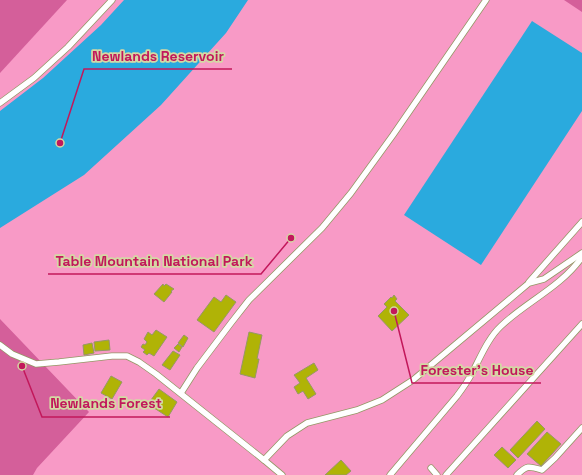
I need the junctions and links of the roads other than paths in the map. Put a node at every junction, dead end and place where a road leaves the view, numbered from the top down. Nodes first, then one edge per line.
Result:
1 (112, 0) edge
2 (486, 0) edge
3 (0, 103) edge
4 (582, 222) edge
5 (582, 253) edge
6 (582, 257) edge
7 (529, 283) junction
8 (582, 324) edge
9 (0, 345) edge
10 (181, 393) junction
11 (582, 428) edge
12 (264, 460) junction
13 (431, 468) dead end
14 (282, 475) edge
15 (390, 475) edge
16 (437, 475) edge
17 (446, 475) edge
18 (517, 475) edge

1 - 3 lane
2 - 10 lane
4 - 7 lane
5 - 7 lane
6 - 15 lane
7 - 12 lane
8 - 17 lane
9 - 10 lane
10 - 12 lane
11 - 18 lane
12 - 14 lane
13 - 16 lane

